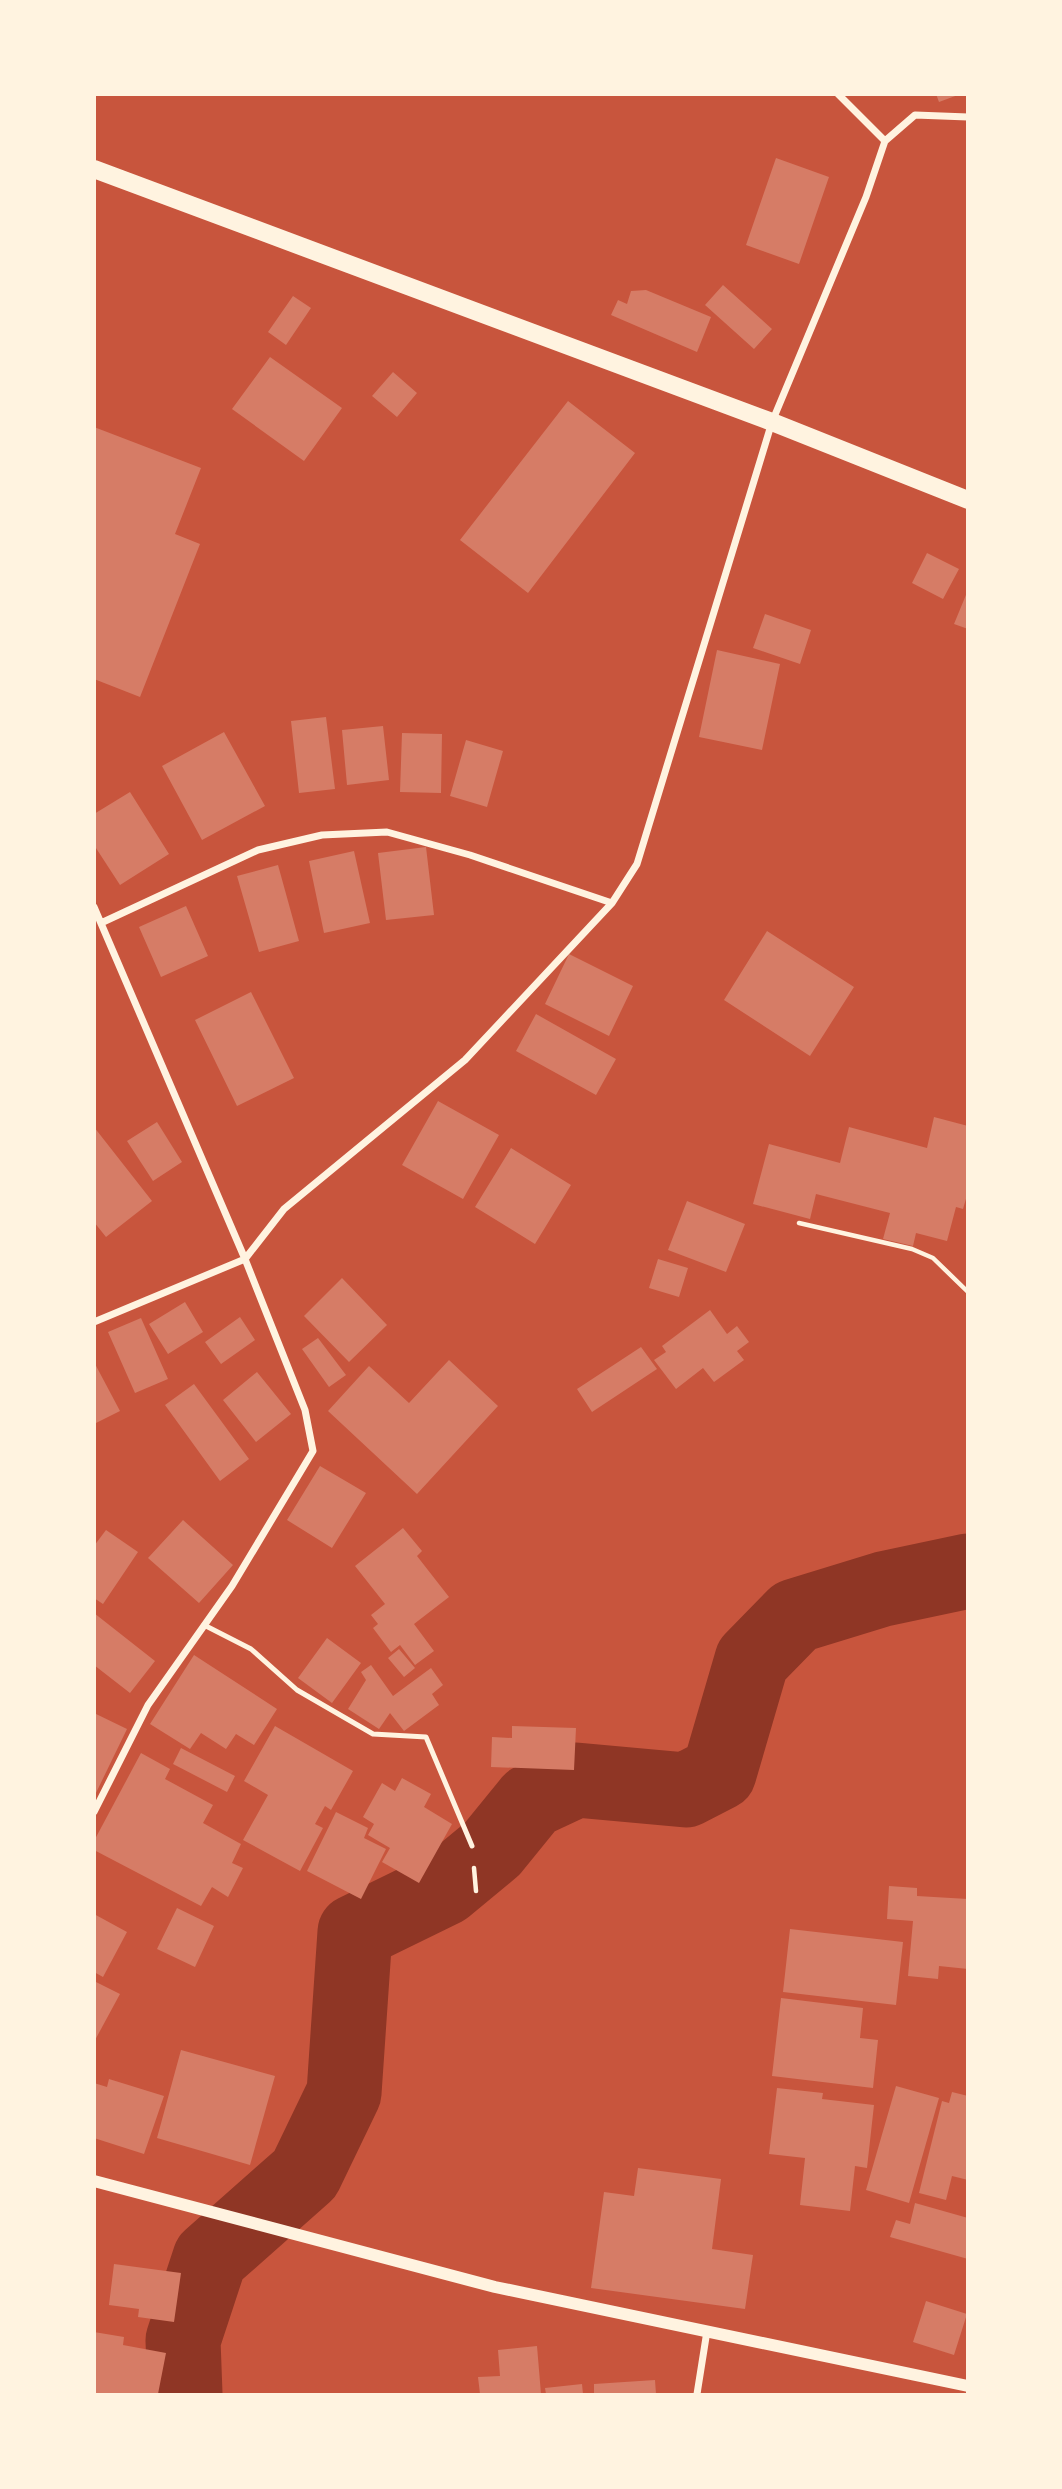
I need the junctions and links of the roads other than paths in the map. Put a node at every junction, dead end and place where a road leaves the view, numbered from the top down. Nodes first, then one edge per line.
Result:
1 (838, 94) edge
2 (968, 117) edge
3 (885, 141) junction
4 (94, 169) edge
5 (772, 422) junction
6 (968, 500) edge
7 (612, 904) junction
8 (94, 906) edge
9 (101, 923) junction
10 (245, 1259) junction
11 (94, 1322) edge
12 (204, 1625) junction
13 (94, 1812) edge
14 (472, 1846) dead end
15 (94, 2181) edge
16 (707, 2331) junction
17 (968, 2386) edge
18 (697, 2395) edge

1 - 3 street
2 - 3 street
3 - 5 street
4 - 5 main road
5 - 6 main road
5 - 7 street
7 - 9 street
7 - 10 street
8 - 9 street
9 - 10 street
10 - 11 street
10 - 12 street
12 - 13 street
12 - 14 lane
15 - 16 street
16 - 17 street
16 - 18 street

